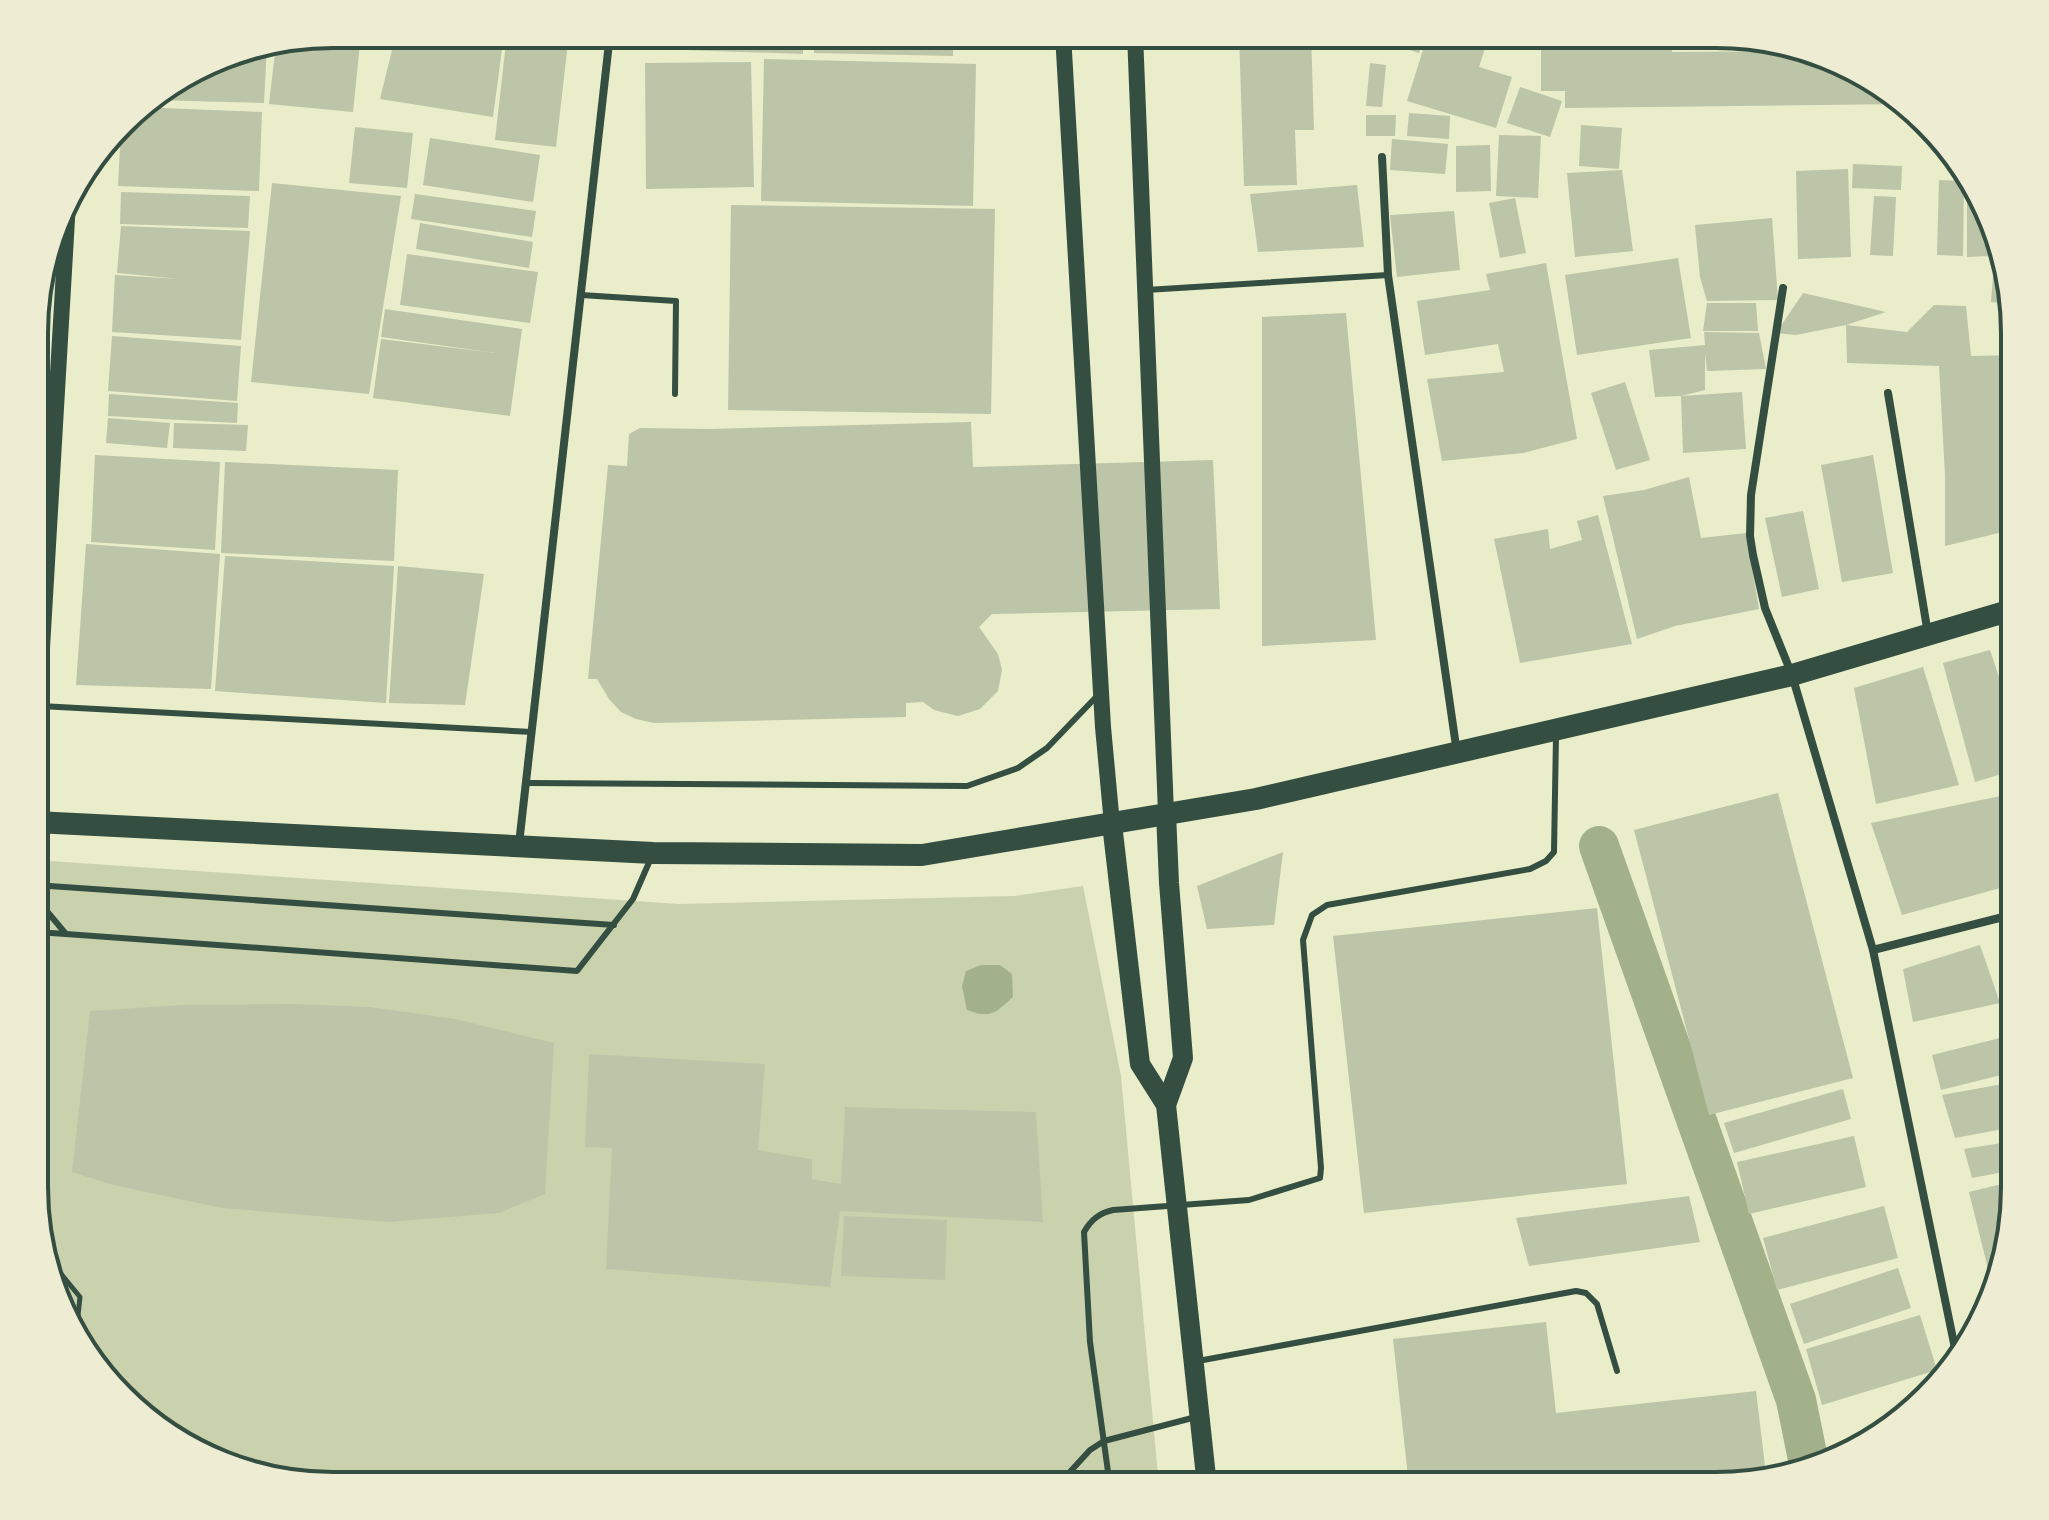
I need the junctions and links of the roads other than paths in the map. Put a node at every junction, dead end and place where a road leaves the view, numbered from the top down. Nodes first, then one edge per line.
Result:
1 (608, 48) edge
2 (1064, 48) edge
3 (1136, 48) edge
4 (1382, 157) dead end
5 (66, 233) edge
6 (1388, 275) junction
7 (1783, 288) dead end
8 (1146, 290) junction
9 (581, 295) junction
10 (1888, 393) dead end
11 (675, 394) dead end
12 (48, 557) edge
13 (2001, 613) edge
14 (1928, 635) junction
15 (1792, 675) junction
16 (1102, 692) junction
17 (48, 706) edge
18 (1557, 730) junction
19 (532, 732) junction
20 (1457, 753) junction
21 (527, 783) junction
22 (1166, 813) junction
23 (49, 823) edge
24 (1112, 824) junction
25 (518, 848) junction
26 (653, 853) junction
27 (49, 886) edge
28 (49, 913) edge
29 (2000, 918) edge
30 (614, 925) junction
31 (49, 933) edge
32 (66, 934) junction
33 (1873, 950) junction
34 (1166, 1105) junction
35 (1177, 1206) junction
36 (1954, 1343) edge
37 (1193, 1362) junction
38 (1617, 1371) dead end
39 (1199, 1417) junction
40 (1104, 1441) junction
41 (1070, 1472) edge
42 (1108, 1472) edge
43 (1205, 1472) edge

1 - 9 street
2 - 16 main road
3 - 8 main road
4 - 6 street
5 - 12 main road
6 - 8 lane
6 - 20 street
7 - 15 street
8 - 22 main road
9 - 11 lane
9 - 19 street
10 - 14 street
13 - 14 highway
14 - 15 highway
15 - 18 highway
15 - 33 street
16 - 21 lane
16 - 24 main road
17 - 19 lane
18 - 20 highway
18 - 35 lane
19 - 21 street
20 - 22 highway
21 - 25 street
22 - 24 highway
22 - 34 main road
23 - 25 highway
24 - 26 highway
24 - 34 main road
25 - 26 highway
26 - 30 lane
27 - 30 lane
28 - 32 lane
29 - 33 street
30 - 32 lane
31 - 32 lane
33 - 36 street
34 - 35 main road
35 - 37 main road
35 - 40 lane
37 - 38 lane
37 - 39 main road
39 - 40 lane
39 - 43 main road
40 - 41 lane
40 - 42 lane

